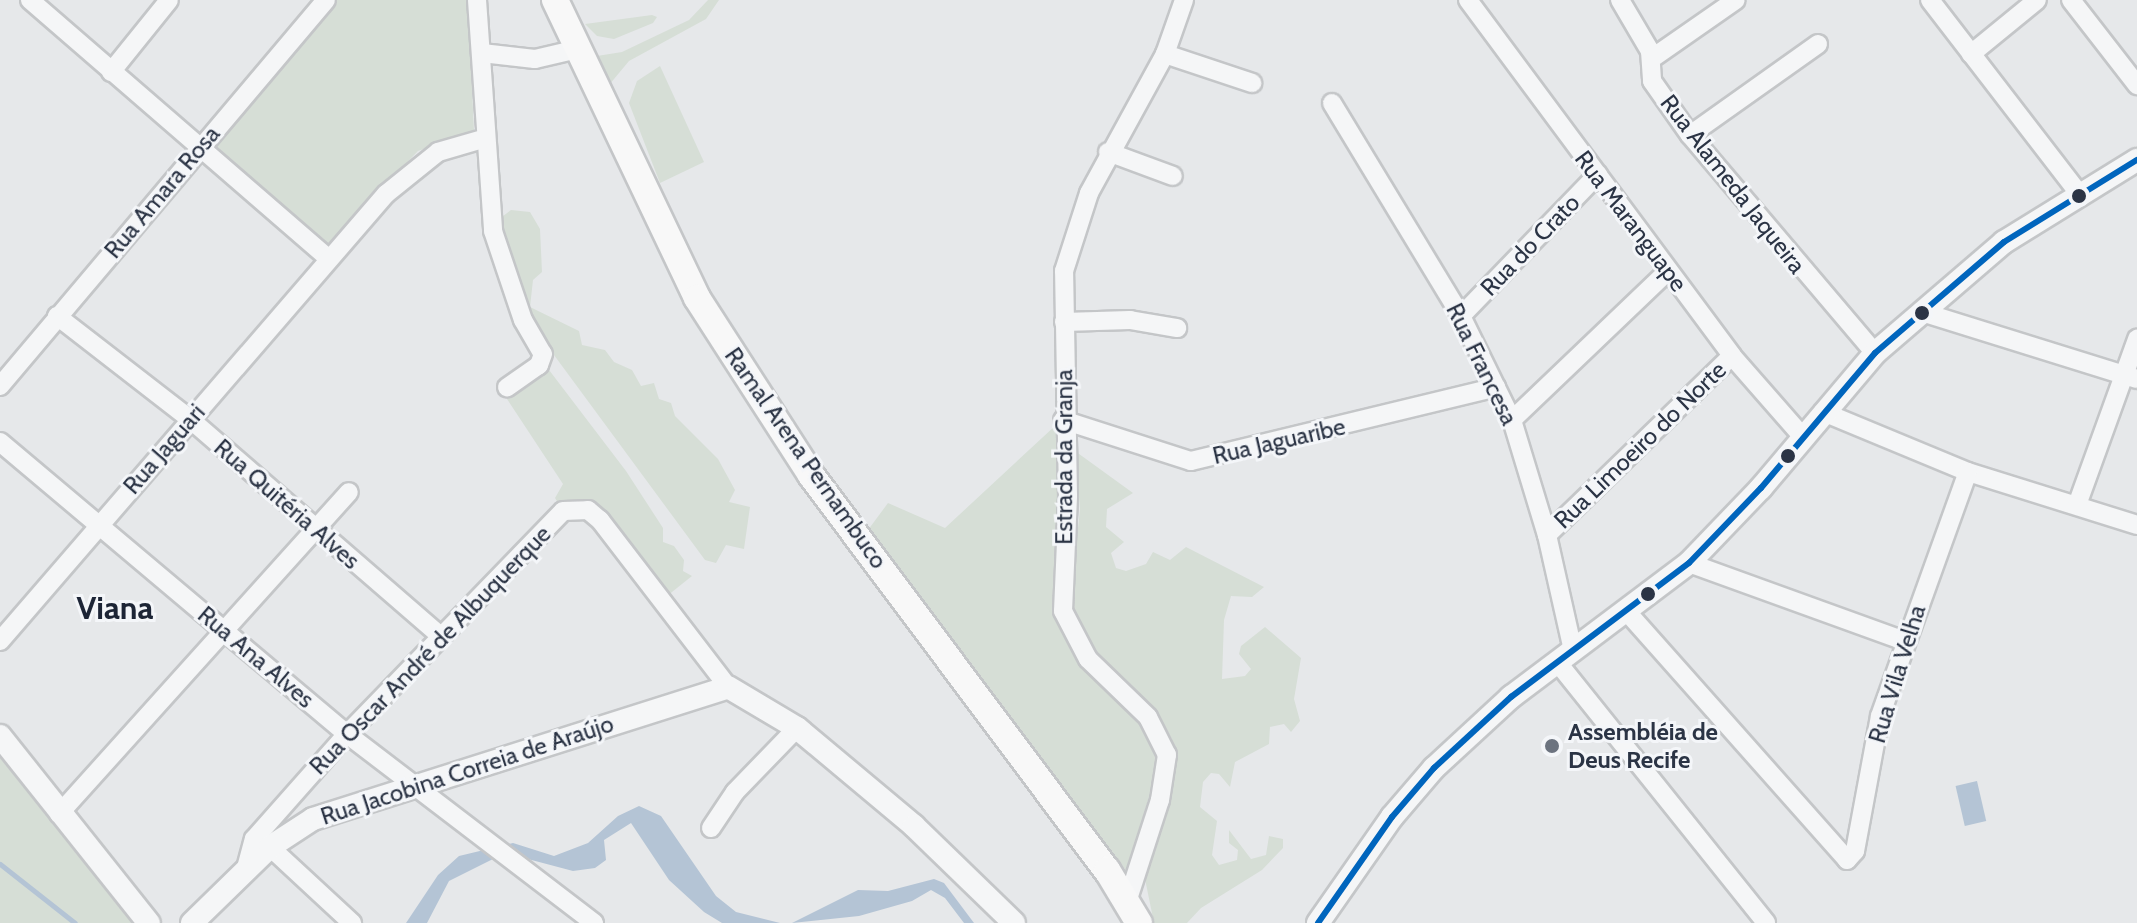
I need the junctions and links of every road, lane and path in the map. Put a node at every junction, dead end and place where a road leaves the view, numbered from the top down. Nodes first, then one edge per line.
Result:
1 (30, 0) edge
2 (169, 0) edge
3 (326, 0) edge
4 (477, 0) edge
5 (555, 0) edge
6 (1184, 0) edge
7 (1468, 0) edge
8 (1620, 0) edge
9 (1736, 0) edge
10 (1930, 0) edge
11 (2037, 0) edge
12 (2071, 0) edge
13 (1818, 44) dead end
14 (578, 49) junction
15 (482, 53) junction
16 (1165, 54) junction
17 (1971, 54) junction
18 (1651, 59) junction
19 (111, 72) junction
20 (1252, 83) dead end
21 (2137, 85) edge
22 (1332, 103) dead end
23 (1690, 135) junction
24 (483, 139) junction
25 (198, 149) junction
26 (1108, 152) junction
27 (2137, 160) edge
28 (1598, 174) junction
29 (1173, 176) dead end
30 (2078, 192) junction
31 (327, 257) junction
32 (1668, 271) junction
33 (1922, 312) junction
34 (57, 316) junction
35 (1461, 316) junction
36 (1064, 322) junction
37 (1177, 328) dead end
38 (2137, 339) edge
39 (1875, 353) junction
40 (1732, 356) junction
41 (2131, 377) edge
42 (0, 386) edge
43 (507, 387) dead end
44 (1496, 387) junction
45 (1823, 412) junction
46 (190, 419) junction
47 (1063, 420) junction
48 (1512, 420) junction
49 (1802, 436) junction
50 (0, 442) edge
51 (1968, 472) junction
52 (349, 492) dead end
53 (2077, 505) junction
54 (98, 525) junction
55 (2137, 525) edge
56 (315, 530) junction
57 (1547, 535) junction
58 (1689, 563) junction
59 (1628, 613) junction
60 (225, 630) junction
61 (439, 635) junction
62 (0, 641) edge
63 (1905, 641) junction
64 (1566, 657) junction
65 (728, 687) junction
66 (797, 728) junction
67 (347, 734) junction
68 (0, 736) edge
69 (413, 787) junction
70 (59, 814) junction
71 (711, 828) dead end
72 (270, 847) junction
73 (246, 868) junction
74 (1128, 899) junction
75 (149, 923) edge
76 (192, 923) edge
77 (352, 923) edge
78 (594, 923) edge
79 (1014, 923) edge
80 (1139, 923) edge
81 (1318, 923) edge
82 (1766, 923) edge

1 - 19 street
2 - 19 street
3 - 25 street, Rua Amara Rosa
4 - 15 street
5 - 14 main road, Ramal Arena Pernambuco
6 - 16 street, Estrada da Granja
7 - 28 street, Rua Maranguape
8 - 18 street, Rua Alameda Jaqueira
9 - 18 street
10 - 17 street
11 - 17 street
12 - 21 street
13 - 23 street
14 - 15 street
14 - 74 main road, Ramal Arena Pernambuco
15 - 24 street
16 - 20 street
16 - 26 street, Estrada da Granja
17 - 30 street
18 - 23 street, Rua Alameda Jaqueira
19 - 25 street
22 - 35 street, Rua Francesa
23 - 39 street, Rua Alameda Jaqueira
24 - 31 street, Rua Jaguari
24 - 43 street
25 - 31 street
25 - 34 street, Rua Amara Rosa
26 - 29 street
26 - 36 street, Estrada da Granja
27 - 30 street
28 - 32 street, Rua Maranguape
28 - 35 street, Rua do Crato
30 - 33 street
31 - 46 street, Rua Jaguari
32 - 40 street, Rua Maranguape
32 - 48 street
33 - 39 street
33 - 41 street
34 - 42 street, Rua Amara Rosa
34 - 46 street, Rua Quitéria Alves
35 - 44 street, Rua Francesa
36 - 37 street
36 - 47 street, Estrada da Granja
38 - 41 street
39 - 45 street
40 - 49 street, Rua Maranguape
40 - 57 street, Rua Limoeiro do Norte
41 - 53 street
44 - 47 street, Rua Jaguaribe
44 - 48 street, Rua Francesa
45 - 49 street
45 - 51 street
46 - 54 street, Rua Jaguari
46 - 56 street, Rua Quitéria Alves
47 - 74 street, Estrada da Granja
48 - 57 street, Rua Francesa
49 - 58 street
50 - 54 street, Rua Ana Alves
51 - 53 street
51 - 63 street, Rua Vila Velha
52 - 56 street
53 - 55 street
54 - 60 street, Rua Ana Alves
54 - 62 street, Rua Jaguari
56 - 60 street
56 - 61 street, Rua Quitéria Alves
57 - 64 street, Rua Francesa
58 - 59 street
58 - 63 street
59 - 63 street, Rua Vila Velha
59 - 64 street
60 - 67 street, Rua Ana Alves
60 - 70 street
61 - 65 street, Rua Oscar André de Albuquerque
61 - 67 street, Rua Oscar André de Albuquerque
64 - 81 street
64 - 82 street
65 - 66 street, Rua Oscar André de Albuquerque
65 - 69 street, Rua Jacobina Correia de Araújo
66 - 71 street
66 - 79 street, Rua Oscar André de Albuquerque
67 - 69 street, Rua Ana Alves
67 - 73 street, Rua Oscar André de Albuquerque
68 - 70 street
69 - 72 street, Rua Jacobina Correia de Araújo
69 - 78 street, Rua Ana Alves
70 - 75 street
72 - 73 street, Rua Jacobina Correia de Araújo
72 - 77 street
73 - 76 street, Rua Jacobina Correia de Araújo
74 - 80 main road, Ramal Arena Pernambuco

